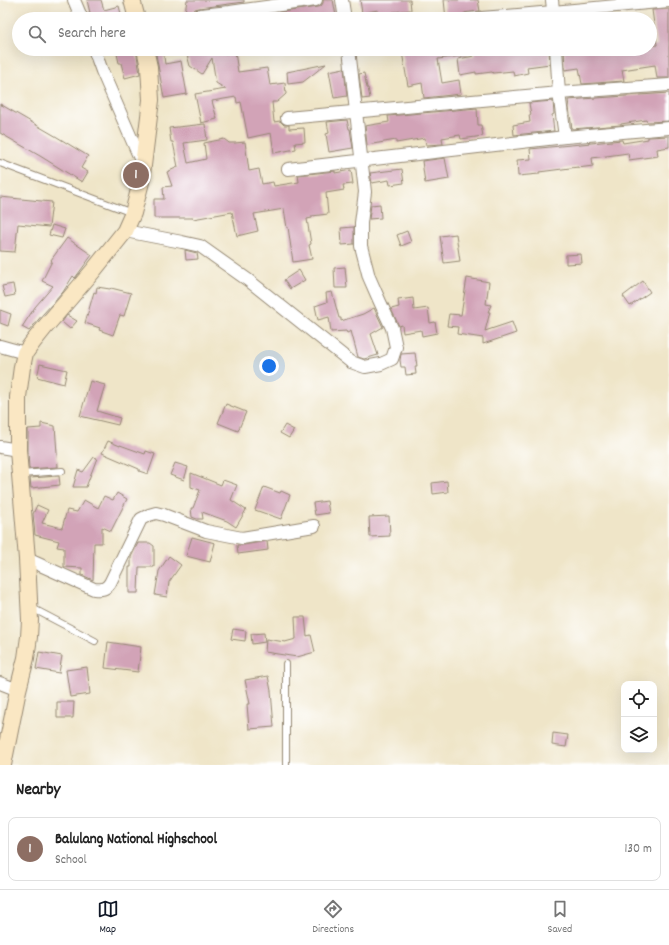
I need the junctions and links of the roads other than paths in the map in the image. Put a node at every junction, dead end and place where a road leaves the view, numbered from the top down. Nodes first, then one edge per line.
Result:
1 (74, 0) edge
2 (132, 0) edge
3 (316, 0) edge
4 (342, 0) edge
5 (552, 0) edge
6 (669, 1) edge
7 (79, 12) edge
8 (135, 12) edge
9 (230, 12) edge
10 (344, 12) edge
11 (553, 12) edge
12 (584, 12) edge
13 (97, 56) edge
14 (147, 56) edge
15 (350, 56) edge
16 (556, 56) edge
17 (669, 85) edge
18 (559, 93) junction
19 (356, 112) junction
20 (287, 118) dead end
21 (669, 128) edge
22 (565, 138) junction
23 (362, 160) junction
24 (0, 163) edge
25 (142, 163) junction
26 (288, 169) dead end
27 (133, 213) junction
28 (125, 231) junction
29 (0, 346) edge
30 (25, 353) junction
31 (0, 447) edge
32 (18, 450) junction
33 (62, 471) dead end
34 (20, 474) junction
35 (314, 526) dead end
36 (27, 559) junction
37 (30, 608) junction
38 (95, 641) dead end
39 (286, 664) dead end
40 (0, 683) edge
41 (18, 690) junction
42 (2, 763) edge
43 (286, 765) edge

1 - 7 street
2 - 8 street
3 - 9 street
4 - 10 street
5 - 11 street
6 - 12 street
13 - 25 street
14 - 25 street
15 - 19 street
16 - 18 street
17 - 18 street
18 - 19 street
18 - 22 street
19 - 20 street
19 - 23 street
21 - 22 street
22 - 23 street
23 - 26 street
23 - 28 street
24 - 27 lane
25 - 27 street
27 - 28 street
28 - 30 street
29 - 30 street
30 - 32 street
31 - 32 street
32 - 34 street
33 - 34 lane
34 - 36 street
35 - 36 street
36 - 37 street
37 - 38 lane
37 - 41 street
39 - 43 lane
40 - 41 street
41 - 42 street

